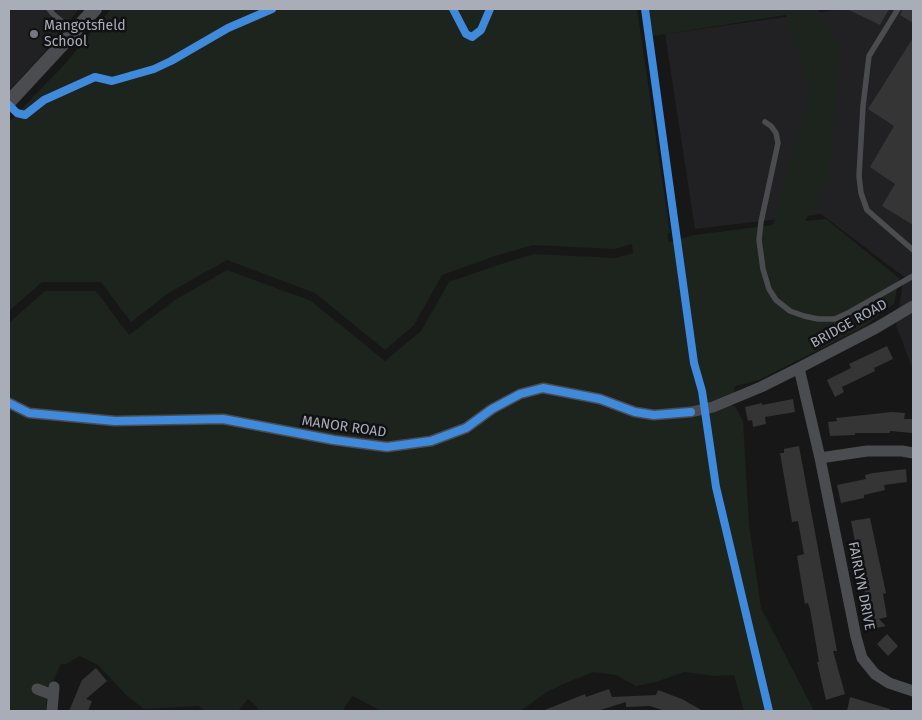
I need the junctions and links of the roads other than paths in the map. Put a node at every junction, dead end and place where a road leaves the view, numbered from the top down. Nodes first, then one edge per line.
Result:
1 (49, 9) edge
2 (95, 9) edge
3 (898, 9) edge
4 (74, 32) junction
5 (9, 102) edge
6 (765, 122) dead end
7 (913, 250) edge
8 (913, 276) edge
9 (913, 306) edge
10 (799, 368) junction
11 (9, 403) edge
12 (691, 412) joint
13 (913, 453) edge
14 (820, 458) junction
15 (37, 689) dead end
16 (913, 690) edge
17 (52, 711) edge

1 - 4 lane
2 - 4 street
3 - 7 lane
4 - 5 street
6 - 8 lane
9 - 10 street, BRIDGE ROAD
10 - 12 street, BRIDGE ROAD
10 - 14 street, FAIRLYN DRIVE
11 - 12 street, MANOR ROAD
13 - 14 street
14 - 16 street, FAIRLYN DRIVE
15 - 17 street

